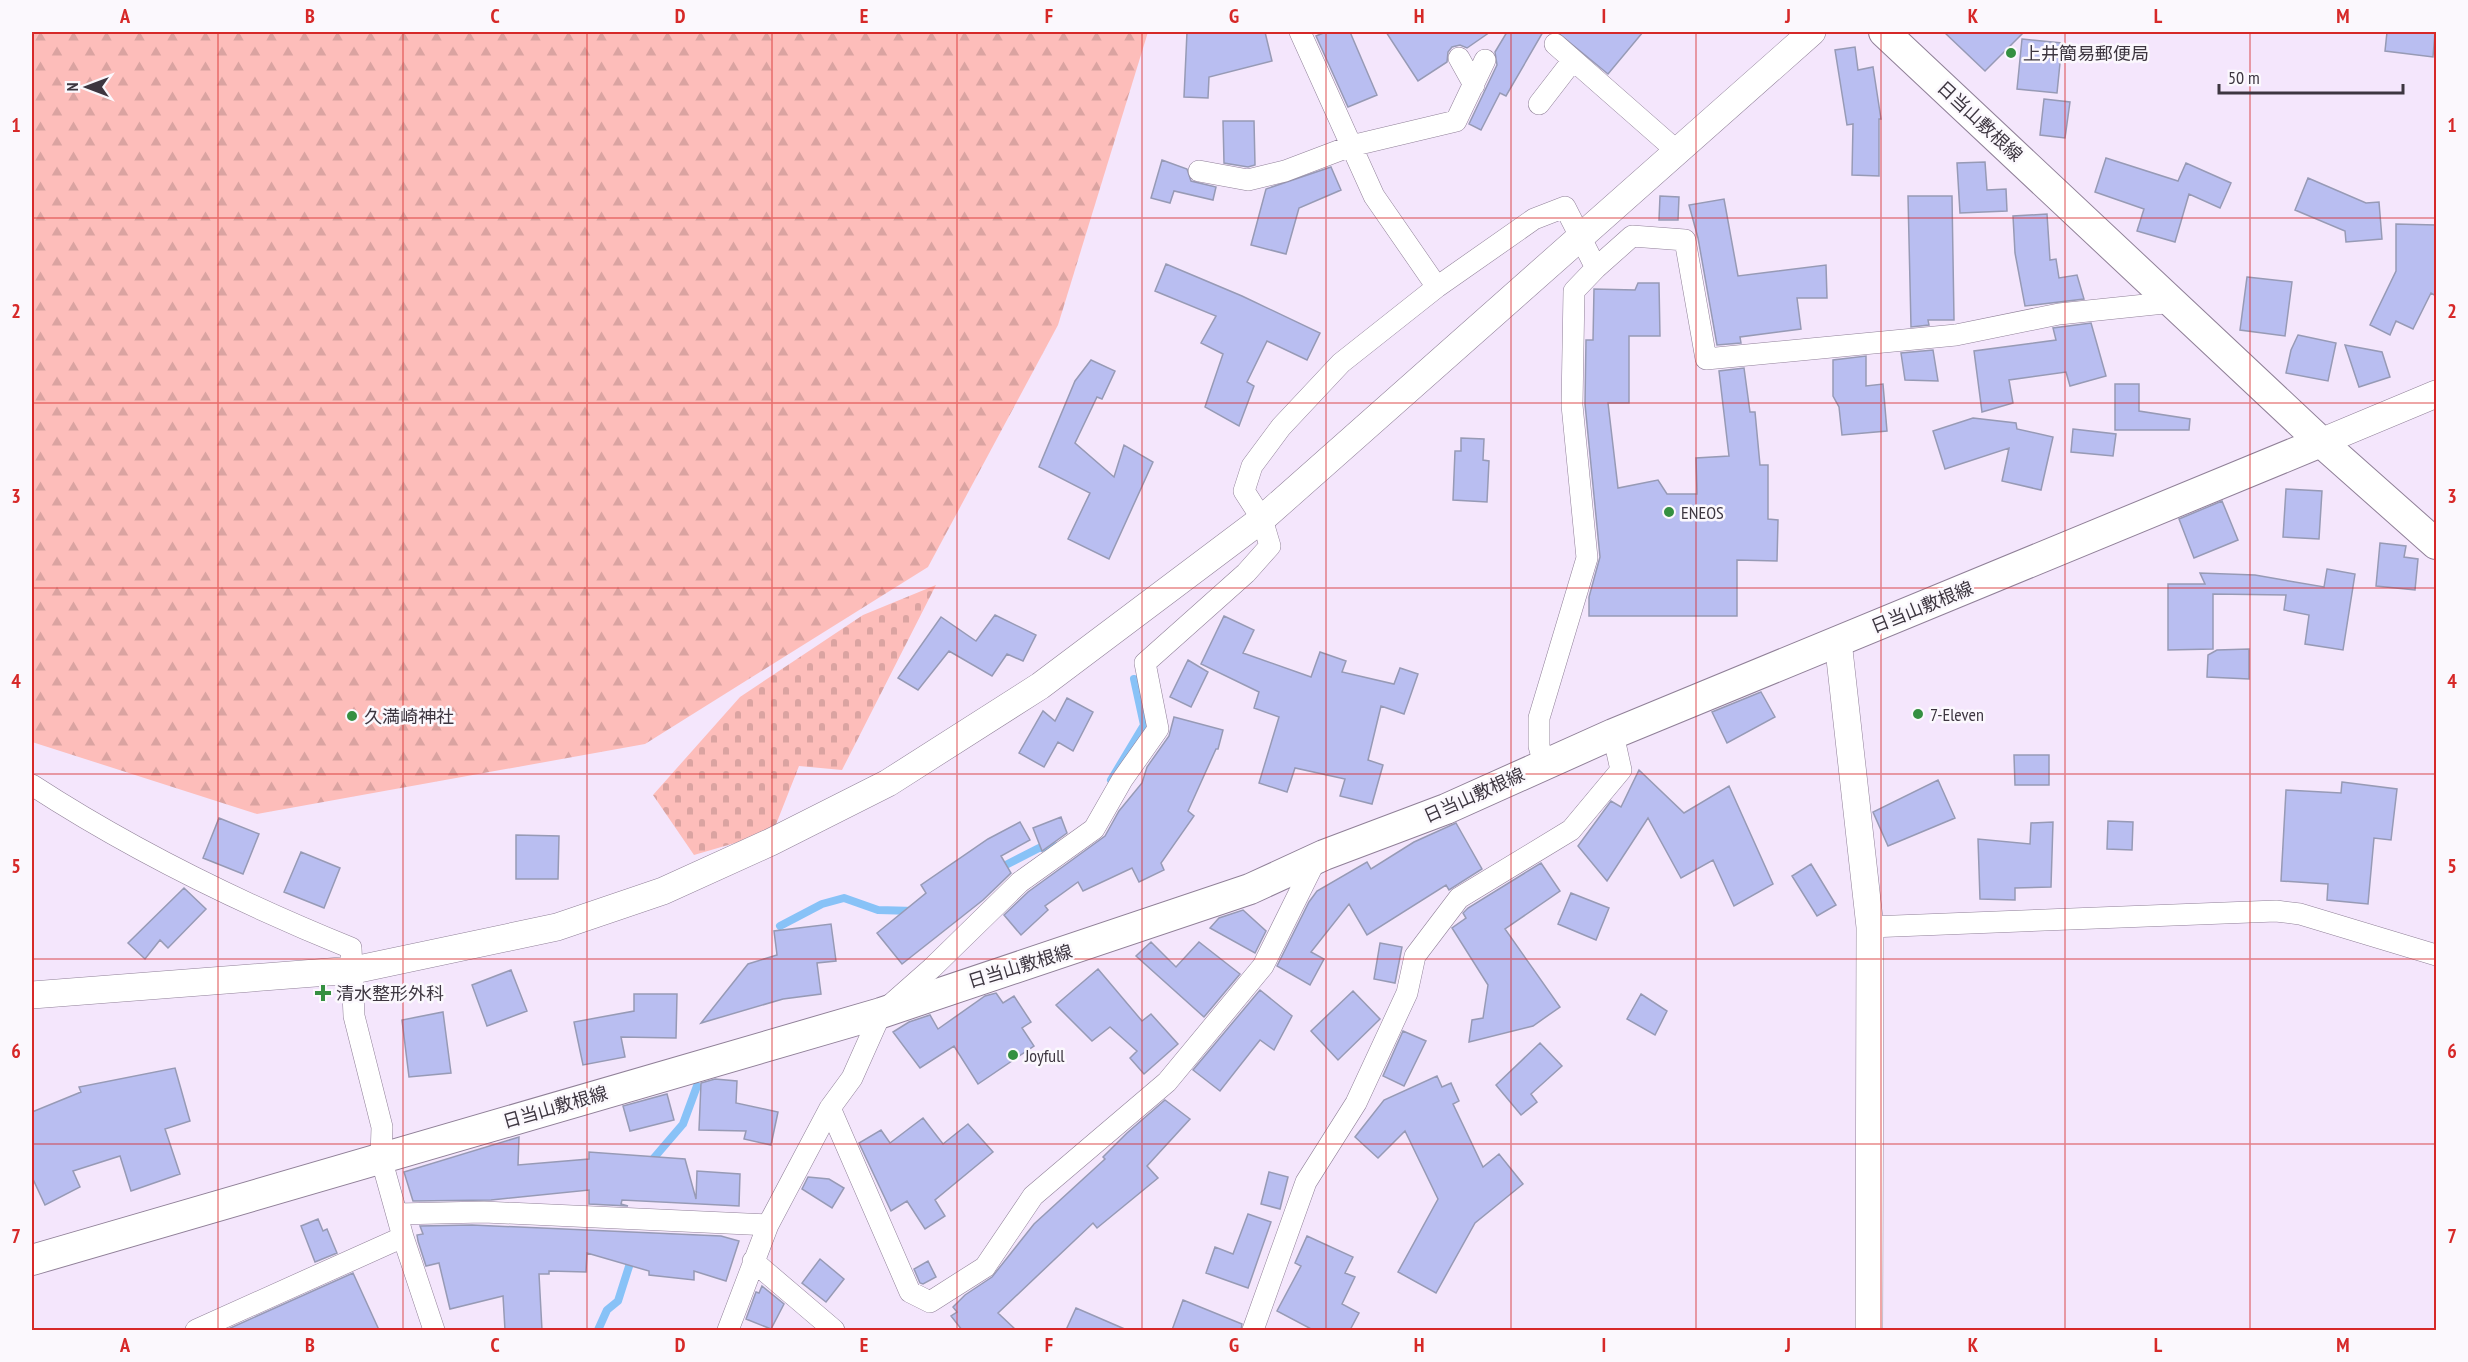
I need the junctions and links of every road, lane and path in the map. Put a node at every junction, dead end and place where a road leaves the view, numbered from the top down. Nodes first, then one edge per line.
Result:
1 (1300, 32) edge
2 (1812, 32) edge
3 (1884, 32) edge
4 (1555, 44) dead end
5 (1459, 58) dead end
6 (1485, 60) dead end
7 (1573, 60) junction
8 (1474, 85) junction
9 (1539, 104) dead end
10 (1352, 146) junction
11 (1678, 152) junction
12 (1199, 171) dead end
13 (1583, 237) junction
14 (1596, 268) junction
15 (1437, 287) junction
16 (2174, 302) junction
17 (2436, 394) edge
18 (2321, 442) junction
19 (1262, 519) junction
20 (2436, 544) edge
21 (1838, 641) junction
22 (1613, 734) junction
23 (1544, 764) junction
24 (32, 785) edge
25 (1315, 861) junction
26 (1870, 927) junction
27 (2436, 955) edge
28 (354, 970) junction
29 (32, 995) edge
30 (881, 1013) junction
31 (830, 1108) junction
32 (381, 1158) junction
33 (397, 1214) junction
34 (768, 1225) junction
35 (403, 1237) junction
36 (32, 1260) edge
37 (753, 1261) junction
38 (196, 1330) edge
39 (434, 1330) edge
40 (728, 1330) edge
41 (834, 1330) edge
42 (1253, 1330) edge
43 (1869, 1330) edge

1 - 10 street
2 - 11 street
3 - 16 main road, 日当山敷根線
4 - 7 street
5 - 8 street
6 - 8 street
7 - 9 street
7 - 11 street
8 - 10 street
10 - 12 street
10 - 15 street
11 - 13 street
13 - 14 street
13 - 15 street
13 - 19 street
14 - 16 street
14 - 23 street
15 - 19 street
16 - 18 main road, 日当山敷根線
17 - 18 street
18 - 20 main road
18 - 21 main road, 日当山敷根線
19 - 28 street
19 - 30 street
21 - 22 main road, 日当山敷根線
21 - 26 street
22 - 23 main road, 日当山敷根線
22 - 42 street
23 - 25 main road, 日当山敷根線
24 - 28 street
25 - 30 main road, 日当山敷根線
25 - 31 street
26 - 27 street
26 - 43 street
28 - 29 street
28 - 32 street
30 - 31 street
30 - 32 main road, 日当山敷根線
31 - 34 street
32 - 33 street
32 - 36 main road, 日当山敷根線
33 - 34 street
33 - 35 street
34 - 37 street
35 - 38 street
35 - 39 street
37 - 40 street
37 - 41 street

